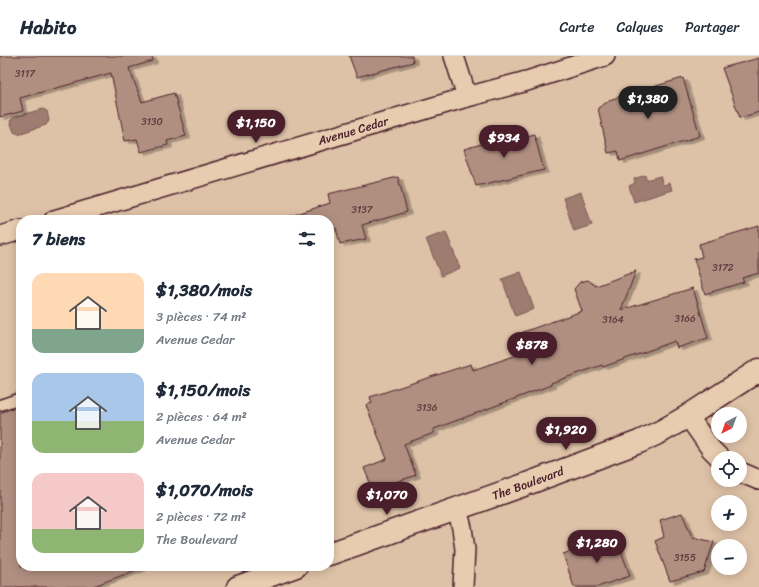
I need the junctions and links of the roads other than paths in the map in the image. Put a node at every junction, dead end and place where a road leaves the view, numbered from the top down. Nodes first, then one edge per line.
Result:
1 (454, 56) edge
2 (606, 56) edge
3 (467, 97) junction
4 (71, 215) edge
5 (16, 231) edge
6 (0, 236) edge
7 (759, 370) edge
8 (16, 400) edge
9 (0, 405) edge
10 (688, 416) junction
11 (714, 451) edge
12 (747, 475) edge
13 (759, 480) edge
14 (456, 509) junction
15 (334, 552) edge
16 (282, 571) edge
17 (238, 587) edge
18 (463, 587) edge

1 - 3 street
2 - 3 street, Avenue Cedar
3 - 4 street, Avenue Cedar
5 - 6 street
7 - 10 main road, The Boulevard
8 - 9 lane
10 - 11 street
10 - 14 main road, The Boulevard
12 - 13 street
14 - 15 main road, The Boulevard
14 - 18 street
16 - 17 main road

